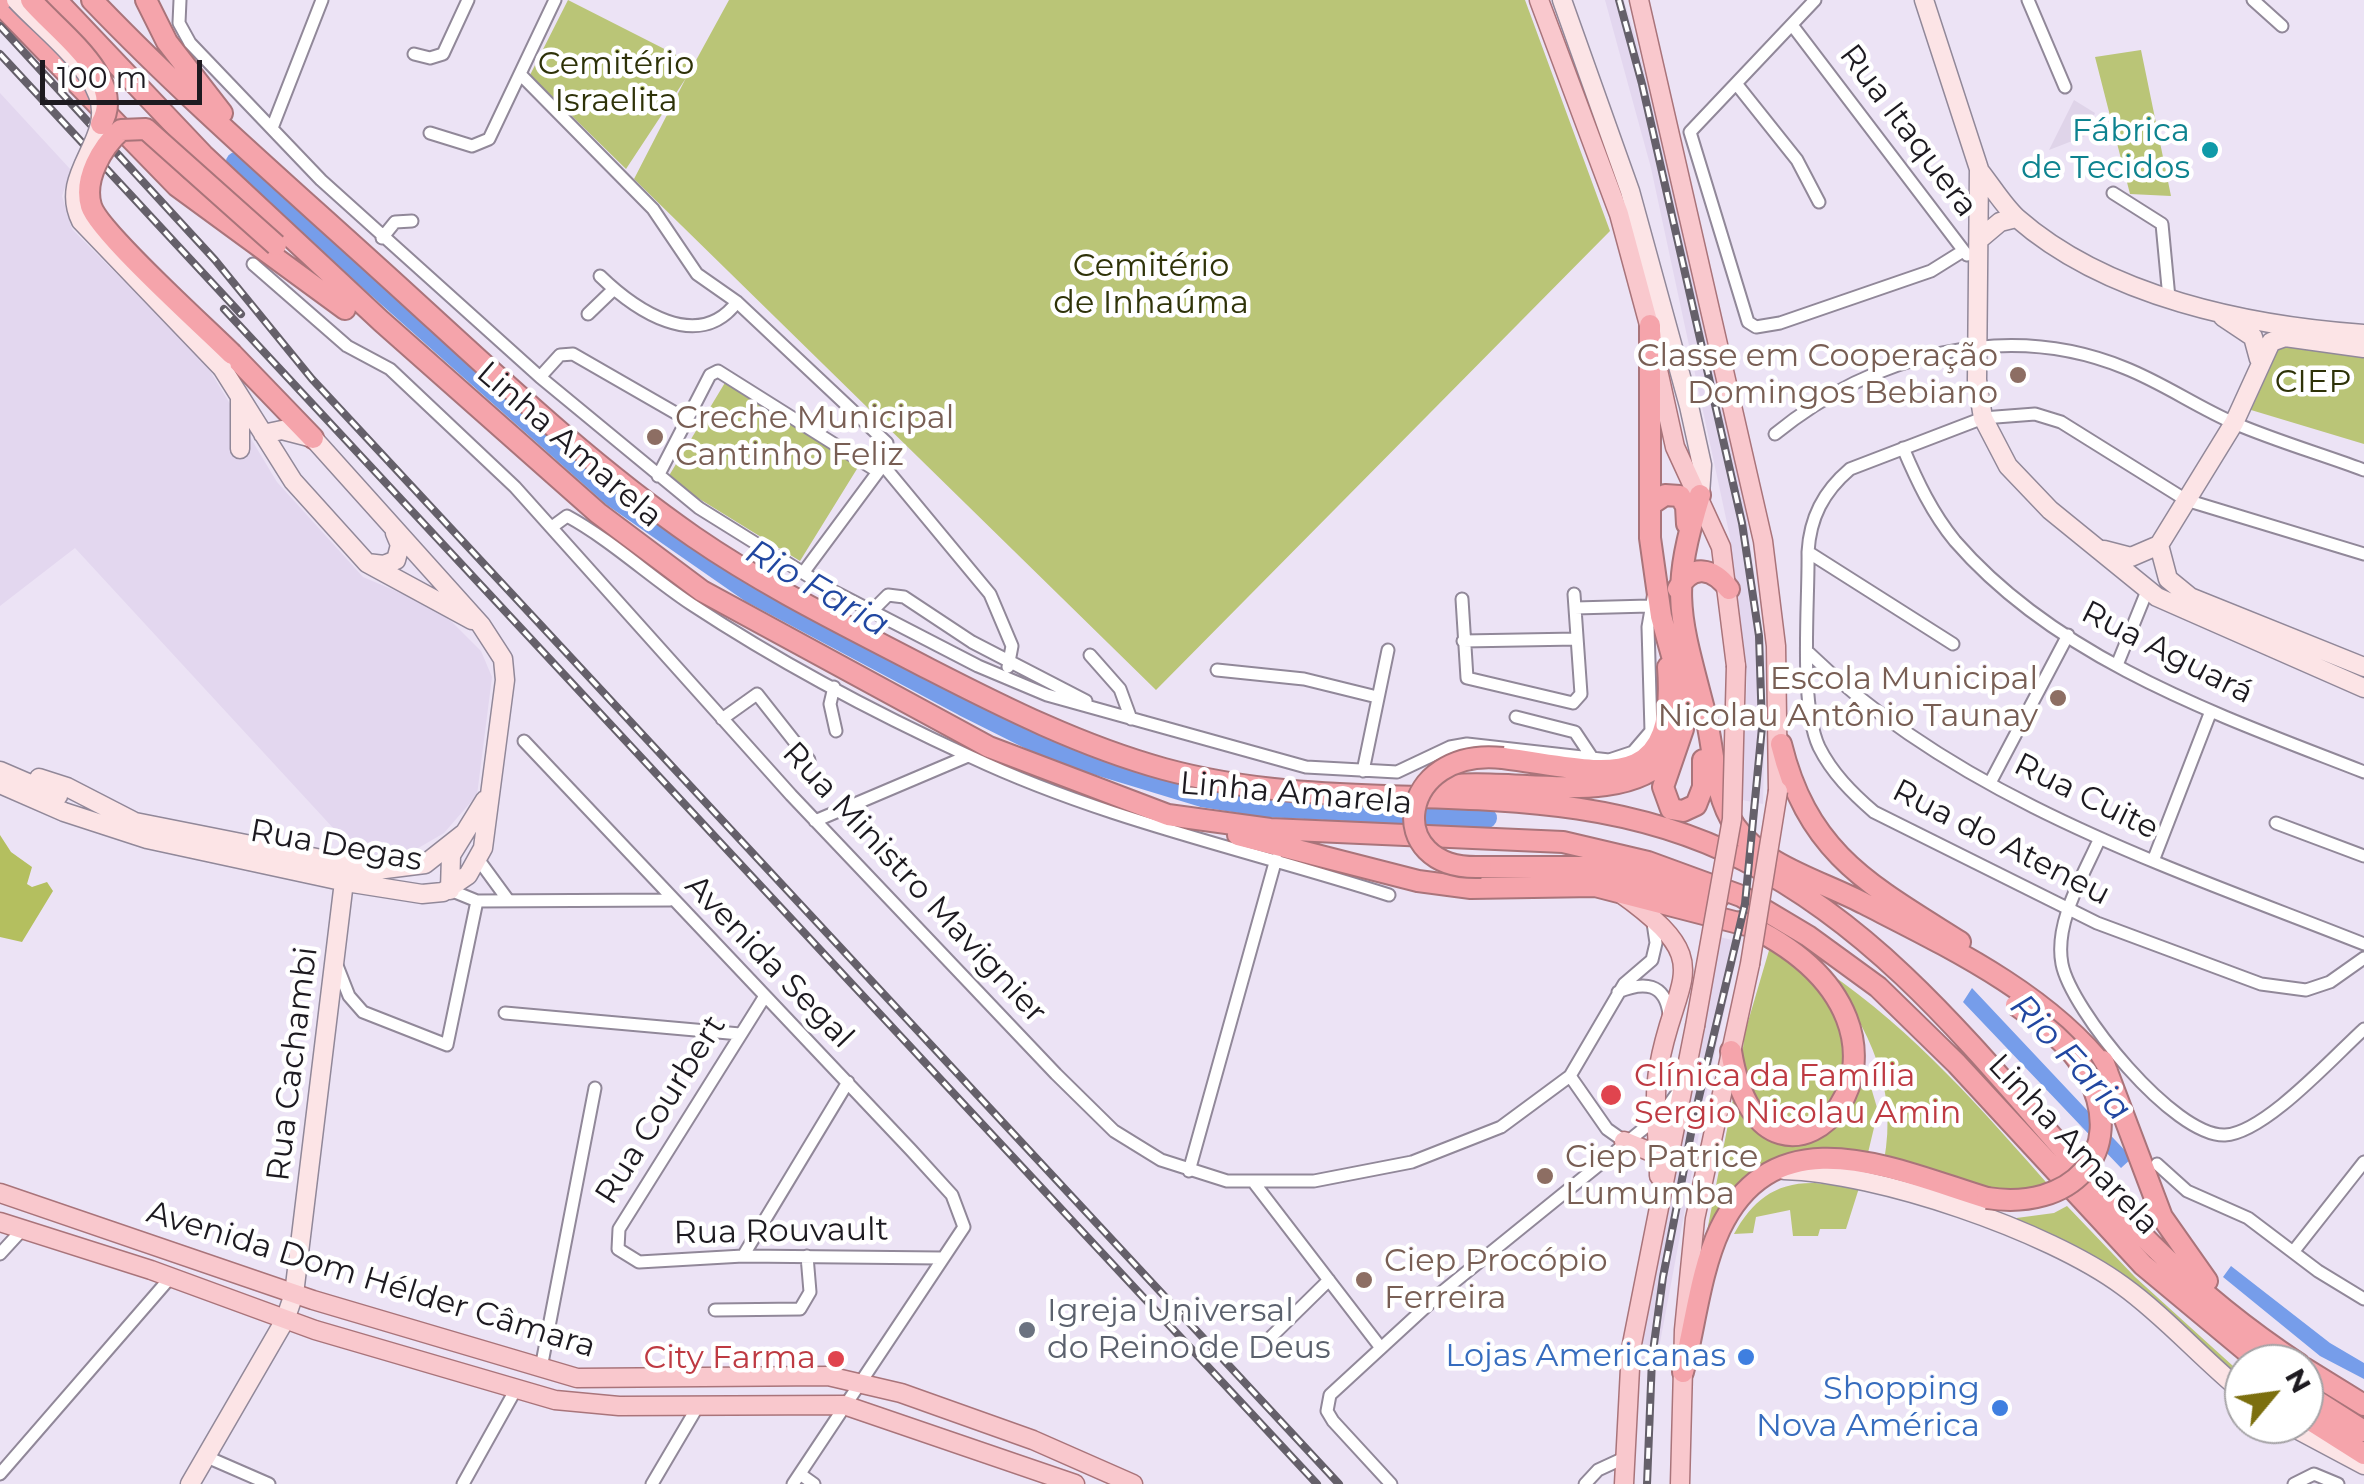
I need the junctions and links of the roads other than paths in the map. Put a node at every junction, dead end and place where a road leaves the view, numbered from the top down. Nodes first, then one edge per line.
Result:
1 (16, 0) edge
2 (31, 0) edge
3 (56, 0) edge
4 (92, 0) edge
5 (146, 0) edge
6 (180, 0) edge
7 (322, 0) edge
8 (468, 0) edge
9 (555, 0) edge
10 (1539, 0) edge
11 (1562, 0) edge
12 (1638, 0) edge
13 (1815, 0) edge
14 (2028, 0) edge
15 (2253, 0) edge
16 (1926, 1) edge
17 (0, 4) edge
18 (1792, 25) junction
19 (2282, 26) dead end
20 (414, 54) dead end
21 (520, 74) junction
22 (1738, 86) junction
23 (2065, 87) dead end
24 (102, 124) junction
25 (272, 128) junction
26 (430, 133) dead end
27 (261, 162) junction
28 (1979, 169) junction
29 (2113, 193) dead end
30 (1819, 202) dead end
31 (2016, 218) junction
32 (412, 221) dead end
33 (382, 238) junction
34 (1981, 238) junction
35 (1956, 239) junction
36 (1964, 251) junction
37 (254, 264) dead end
38 (1980, 270) junction
39 (600, 276) dead end
40 (614, 289) junction
41 (2169, 298) junction
42 (737, 302) junction
43 (346, 308) junction
44 (588, 314) dead end
45 (2222, 316) junction
46 (1650, 325) junction
47 (2364, 334) edge
48 (1975, 345) junction
49 (2364, 348) edge
50 (2259, 359) junction
51 (227, 361) junction
52 (540, 377) junction
53 (239, 393) junction
54 (1983, 418) junction
55 (686, 419) junction
56 (2234, 423) junction
57 (263, 434) junction
58 (1775, 434) dead end
59 (313, 438) junction
60 (512, 439) junction
61 (240, 448) dead end
62 (1903, 448) junction
63 (880, 468) junction
64 (2364, 470) edge
65 (658, 476) junction
66 (1700, 495) junction
67 (2186, 500) junction
68 (1650, 505) junction
69 (392, 526) junction
70 (552, 527) junction
71 (1687, 536) junction
72 (2158, 545) junction
73 (2098, 548) junction
74 (1808, 552) junction
75 (2364, 554) edge
76 (366, 563) junction
77 (802, 573) junction
78 (1678, 589) junction
79 (1729, 589) junction
80 (2146, 591) junction
81 (1574, 594) dead end
82 (1652, 596) junction
83 (1462, 599) dead end
84 (1574, 608) junction
85 (872, 611) junction
86 (481, 625) junction
87 (2068, 636) junction
88 (1577, 639) junction
89 (1666, 640) junction
90 (1463, 641) junction
91 (1953, 644) dead end
92 (1388, 650) dead end
93 (1810, 653) junction
94 (1090, 655) dead end
95 (1011, 660) junction
96 (2117, 665) junction
97 (2364, 668) edge
98 (1217, 670) dead end
99 (1004, 678) junction
100 (834, 687) junction
101 (1699, 688) junction
102 (2364, 688) edge
103 (1378, 697) junction
104 (2211, 711) junction
105 (1105, 712) junction
106 (1516, 717) dead end
107 (722, 719) junction
108 (1131, 719) junction
109 (836, 731) dead end
110 (524, 741) dead end
111 (1781, 744) junction
112 (1678, 746) junction
113 (968, 756) junction
114 (1593, 759) junction
115 (809, 760) dead end
116 (1363, 772) junction
117 (2364, 772) edge
118 (1991, 781) junction
119 (5, 785) edge
120 (488, 795) junction
121 (1389, 798) junction
122 (1168, 815) junction
123 (815, 821) junction
124 (2276, 823) dead end
125 (463, 834) junction
126 (2099, 840) junction
127 (2364, 856) edge
128 (1276, 859) junction
129 (478, 860) junction
130 (2153, 861) junction
131 (1748, 862) junction
132 (346, 874) junction
133 (1616, 882) junction
134 (450, 890) junction
135 (1389, 894) dead end
136 (1741, 896) junction
137 (508, 900) junction
138 (670, 900) junction
139 (476, 901) junction
140 (2070, 910) junction
141 (1652, 920) junction
142 (2364, 944) edge
143 (2364, 958) edge
144 (336, 963) junction
145 (1618, 992) junction
146 (765, 996) junction
147 (504, 1014) dead end
148 (1671, 1025) junction
149 (2364, 1029) edge
150 (740, 1034) junction
151 (1731, 1051) junction
152 (2107, 1071) junction
153 (1570, 1076) junction
154 (848, 1082) junction
155 (1683, 1084) junction
156 (595, 1088) dead end
157 (1657, 1117) junction
158 (1624, 1142) junction
159 (1659, 1160) junction
160 (2364, 1162) edge
161 (2157, 1164) dead end
162 (1778, 1169) junction
163 (1189, 1171) junction
164 (1255, 1184) junction
165 (0, 1193) edge
166 (1659, 1212) junction
167 (0, 1222) edge
168 (22, 1230) junction
169 (2293, 1252) junction
170 (0, 1254) edge
171 (623, 1256) joint
172 (743, 1256) junction
173 (807, 1256) junction
174 (941, 1258) junction
175 (200, 1262) junction
176 (170, 1278) junction
177 (1329, 1280) junction
178 (294, 1294) junction
179 (2364, 1299) edge
180 (715, 1310) dead end
181 (2232, 1314) junction
182 (286, 1320) junction
183 (2210, 1324) junction
184 (1270, 1338) dead end
185 (2226, 1344) edge
186 (2236, 1344) edge
187 (2272, 1344) edge
188 (1381, 1348) junction
189 (541, 1368) junction
190 (1684, 1372) junction
191 (2224, 1375) edge
192 (859, 1380) junction
193 (2324, 1380) edge
194 (516, 1390) junction
195 (844, 1405) junction
196 (2364, 1405) edge
197 (698, 1406) junction
198 (2324, 1406) edge
199 (2324, 1429) edge
200 (2364, 1431) edge
201 (2324, 1444) edge
202 (2364, 1454) edge
203 (207, 1456) junction
204 (1624, 1458) junction
205 (2364, 1465) edge
206 (0, 1474) edge
207 (796, 1479) edge
208 (190, 1484) edge
209 (268, 1484) edge
210 (463, 1484) edge
211 (652, 1484) edge
212 (814, 1484) edge
213 (1076, 1484) edge
214 (1133, 1484) edge
215 (1391, 1484) edge
216 (1585, 1484) edge
217 (1624, 1484) edge
218 (1680, 1484) edge
219 (2294, 1484) edge
220 (2338, 1484) edge

1 - 24 main road, bridge
2 - 24 highway, bridge
3 - 60 highway, Linha Amarela
4 - 27 highway, Linha Amarela
5 - 27 highway
6 - 25 street
7 - 25 street
8 - 20 street
9 - 21 street
10 - 46 main road
11 - 66 main road
12 - 111 main road
13 - 18 street
14 - 23 street
15 - 19 street
16 - 28 main road
17 - 43 highway
18 - 22 street
18 - 35 street, Rua Itaquera
21 - 26 street
21 - 42 street
22 - 30 street
22 - 36 street
24 - 51 main road, bridge
25 - 33 street
27 - 121 highway, Linha Amarela
28 - 31 main road
28 - 34 main road
29 - 41 street
31 - 34 main road
31 - 41 main road
32 - 33 street
33 - 52 street
34 - 35 street
34 - 38 main road
35 - 36 street, Rua Itaquera
36 - 38 street, Rua Itaquera
37 - 70 street, Rua Ministro Mavignier
38 - 48 main road
39 - 40 street
40 - 42 street
40 - 44 street
41 - 45 main road
42 - 63 street
43 - 51 highway, bridge
43 - 60 highway
45 - 47 main road
45 - 50 main road
46 - 66 main road
46 - 68 highway
48 - 54 main road
48 - 56 street
48 - 58 street
49 - 50 main road
50 - 56 main road
51 - 53 main road
51 - 59 highway
52 - 55 street
52 - 65 street
53 - 57 main road
53 - 61 main road
54 - 62 street, Rua do Ateneu
54 - 67 street, Rua do Ateneu
54 - 73 main road
55 - 63 street
55 - 65 street
56 - 64 street
56 - 67 main road
57 - 59 main road
57 - 76 main road
59 - 69 main road
60 - 122 highway, Linha Amarela
62 - 74 street, Rua do Ateneu
62 - 87 street, Rua Aguará
63 - 77 street
63 - 95 street
65 - 77 street
66 - 71 highway
66 - 79 main road
67 - 72 main road
67 - 75 street, Rua do Ateneu
68 - 71 highway
68 - 82 highway
69 - 76 main road
69 - 86 main road
70 - 100 street
70 - 107 street, Rua Ministro Mavignier
71 - 78 highway
72 - 73 main road
72 - 97 main road
73 - 80 main road
74 - 91 street
74 - 93 street, Rua do Ateneu
76 - 86 main road
77 - 85 street
78 - 79 highway
78 - 101 highway
79 - 155 main road, bridge
80 - 96 street
80 - 102 main road
81 - 84 street
82 - 84 street
82 - 89 highway
82 - 114 street
83 - 90 street
84 - 88 street
85 - 95 street
85 - 99 street
86 - 120 main road
87 - 96 street, Rua Aguará
87 - 118 street
88 - 90 street
88 - 90 street
89 - 112 highway
89 - 133 highway, bridge
92 - 103 street
93 - 118 street, Rua Cuite
93 - 140 street, Rua do Ateneu
94 - 108 street
95 - 99 street
95 - 105 street
96 - 104 street, Rua Aguará
98 - 103 street
99 - 105 street
100 - 109 street
100 - 113 street
101 - 112 highway
101 - 152 highway
103 - 116 street
104 - 117 street, Rua Aguará
104 - 130 street
105 - 108 street
106 - 114 street
107 - 115 street
107 - 123 street, Rua Ministro Mavignier
108 - 116 street
110 - 138 street, Avenida Segal
111 - 151 main road, bridge
111 - 152 highway
112 - 121 highway
113 - 123 street
113 - 128 street
114 - 116 street
118 - 126 street, Rua Cuite
119 - 132 main road, Rua Degas
119 - 132 main road, Rua Degas
120 - 125 main road
120 - 129 main road
121 - 131 highway, Linha Amarela
122 - 133 highway
122 - 136 highway, Linha Amarela
123 - 163 street, Rua Ministro Mavignier
124 - 127 street
125 - 132 main road
125 - 134 main road
126 - 130 street, Rua Cuite
126 - 140 street
128 - 135 street
128 - 163 street
129 - 134 main road
129 - 137 street
130 - 142 street, Rua Cuite
131 - 162 highway, bridge
131 - 181 highway, Linha Amarela
132 - 134 main road, Rua Degas
132 - 144 main road, Rua Cachambi
133 - 136 highway
133 - 141 main road
133 - 151 highway
134 - 139 street, Rua Degas
136 - 183 highway, Linha Amarela
137 - 138 street, Rua Degas
137 - 139 street, Rua Degas
138 - 146 street, Avenida Segal
139 - 144 street
140 - 143 street, Rua do Ateneu
140 - 149 street
141 - 145 street, Rua Ministro Mavignier
141 - 148 main road
144 - 178 main road, Rua Cachambi
145 - 148 street
145 - 153 street, Rua Ministro Mavignier
146 - 150 street, Rua Courbert
146 - 154 street, Avenida Segal
147 - 150 street
148 - 157 main road
150 - 171 street, Rua Courbert
151 - 190 main road
152 - 181 highway
153 - 158 street
153 - 164 street, Rua Ministro Mavignier
154 - 172 street
154 - 174 street, Avenida Segal
155 - 157 street
155 - 166 main road
156 - 189 street
157 - 158 street
157 - 159 main road
158 - 159 main road
158 - 188 street
159 - 166 main road
160 - 169 street
161 - 169 street
162 - 190 highway
162 - 191 main road, Linha Amarela
163 - 164 street, Rua Ministro Mavignier
164 - 177 street
165 - 175 main road, Avenida Dom Hélder Câmara
166 - 204 main road
167 - 168 main road, Avenida Dom Hélder Câmara
168 - 170 street
168 - 176 main road, Avenida Dom Hélder Câmara
169 - 179 street
171 - 172 street, Rua Rouvault
172 - 173 street, Rua Rouvault
173 - 174 street, Rua Rouvault
173 - 180 street
174 - 192 street
175 - 176 main road
175 - 178 main road, Avenida Dom Hélder Câmara
176 - 182 main road, Avenida Dom Hélder Câmara
176 - 206 street
177 - 184 street
177 - 188 street
178 - 182 main road, Rua Cachambi
178 - 189 main road, Avenida Dom Hélder Câmara
181 - 187 highway, Linha Amarela
182 - 194 main road, Avenida Dom Hélder Câmara
182 - 203 main road, Rua Cachambi
183 - 185 highway
183 - 186 highway, Linha Amarela
188 - 215 street
189 - 192 main road, Avenida Dom Hélder Câmara
190 - 218 main road
192 - 195 street
192 - 214 main road, Avenida Dom Hélder Câmara
193 - 196 highway, Linha Amarela
194 - 197 main road, Avenida Dom Hélder Câmara
194 - 210 street
195 - 197 main road, Avenida Dom Hélder Câmara
195 - 207 street
195 - 213 main road, Avenida Dom Hélder Câmara
197 - 211 street
198 - 200 highway
199 - 202 highway
201 - 205 main road
203 - 208 main road, Rua Cachambi
203 - 209 street
204 - 216 street
204 - 217 main road
207 - 212 street
219 - 220 street

